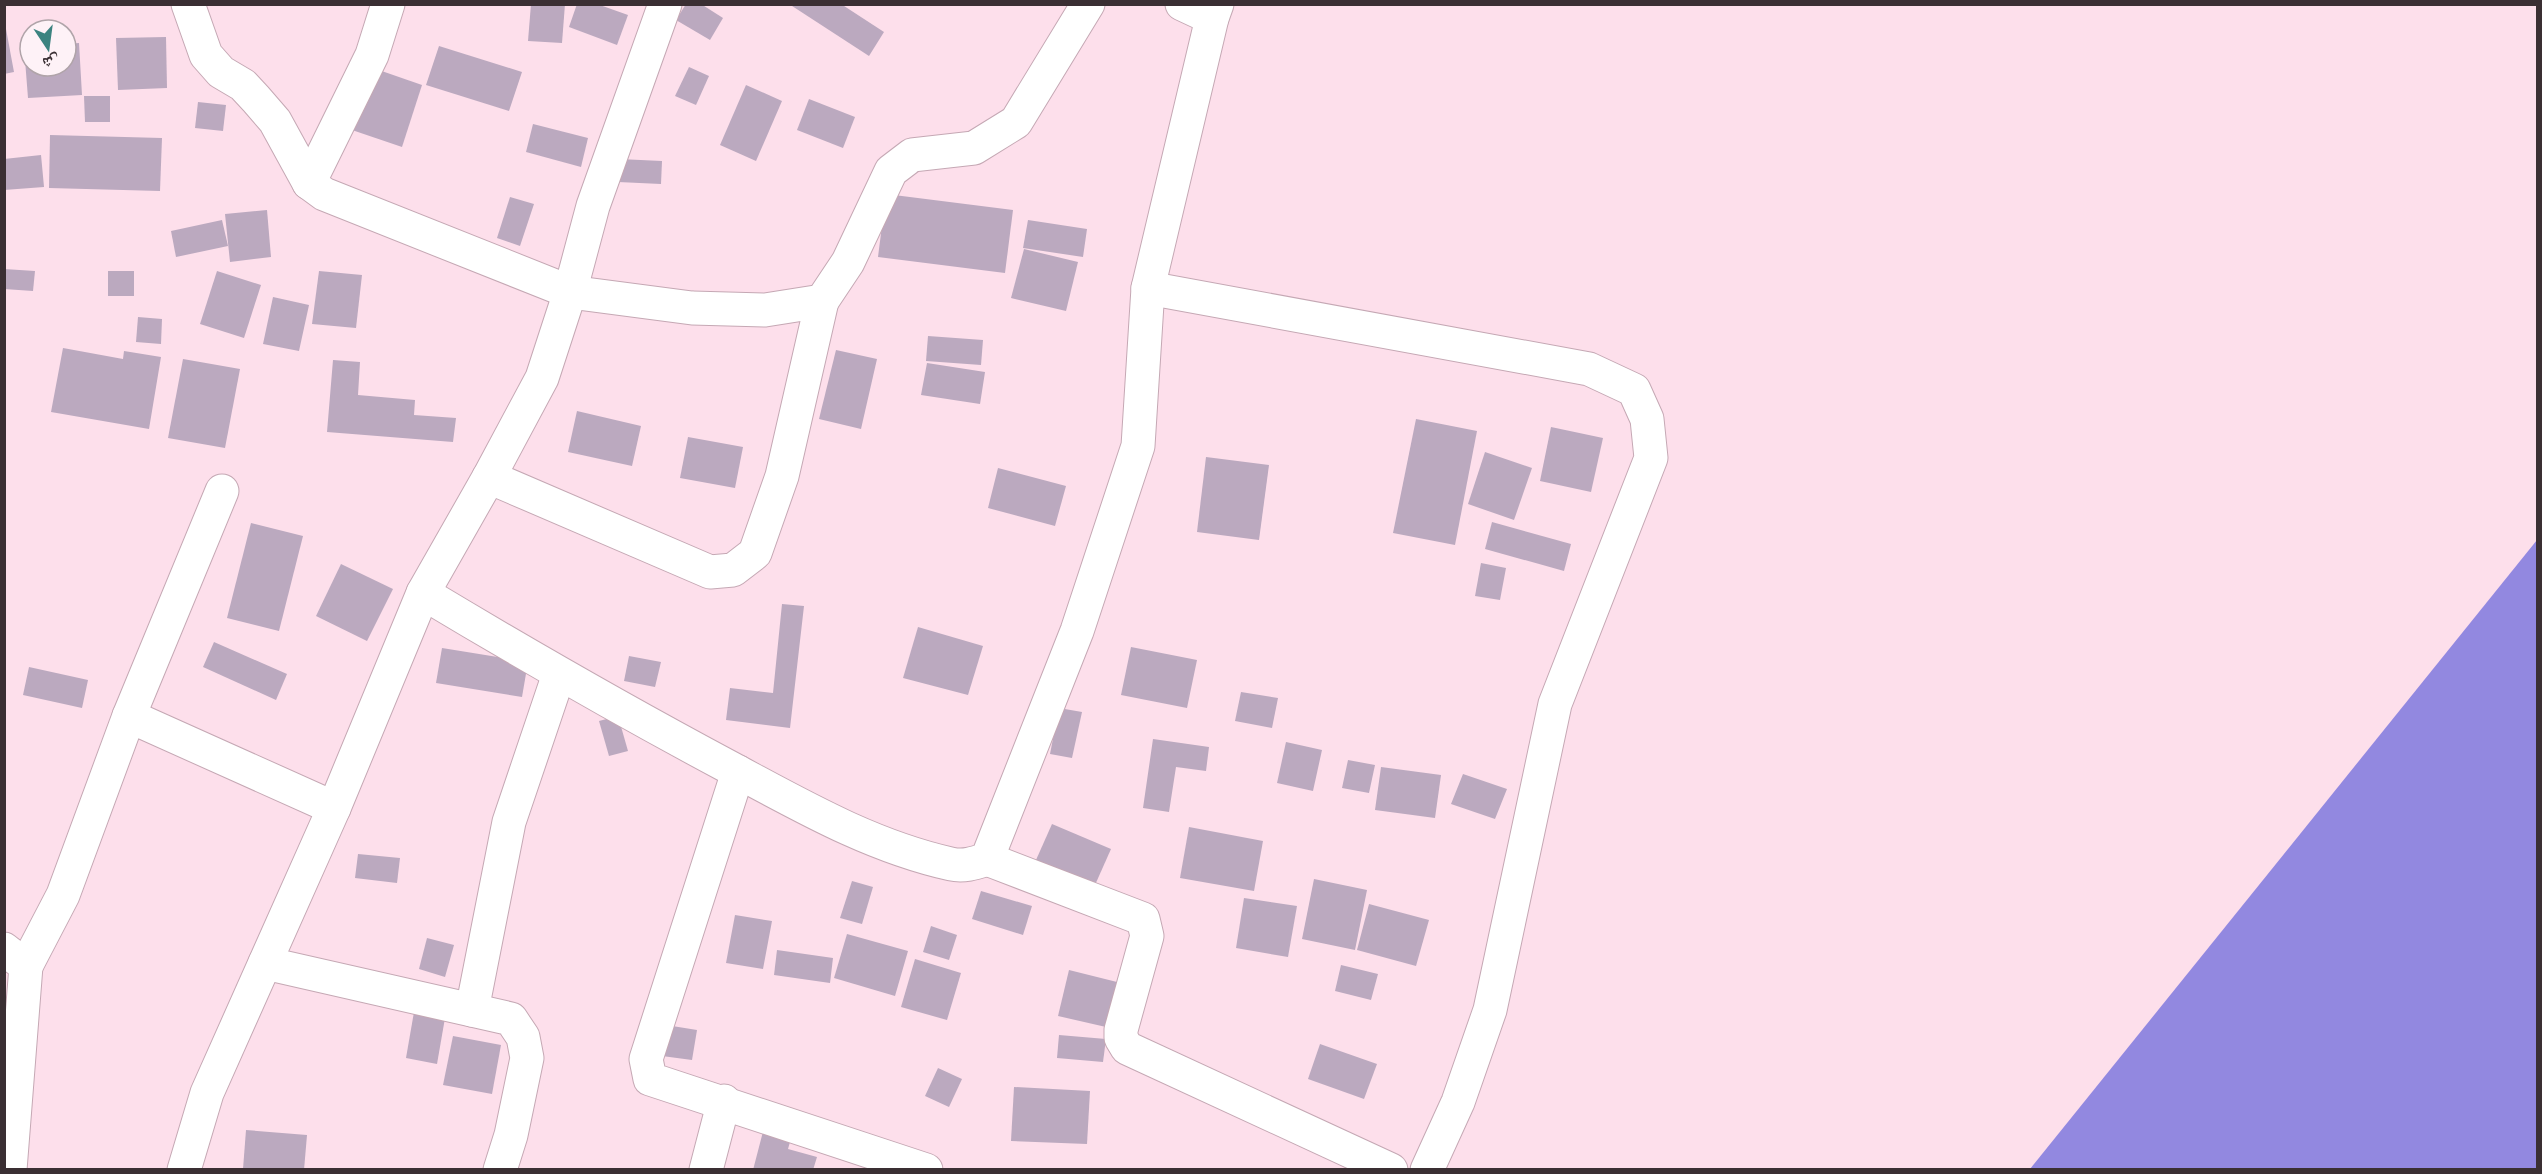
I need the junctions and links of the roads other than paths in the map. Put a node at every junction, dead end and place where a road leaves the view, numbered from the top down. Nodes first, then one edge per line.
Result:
1 (188, 4) edge
2 (388, 4) edge
3 (665, 4) edge
4 (1088, 4) edge
5 (1182, 4) edge
6 (1214, 11) edge
7 (309, 183) junction
8 (1148, 288) junction
9 (570, 292) junction
10 (822, 301) junction
11 (489, 477) junction
12 (222, 491) dead end
13 (423, 593) junction
14 (559, 674) junction
15 (129, 716) junction
16 (738, 772) junction
17 (334, 808) junction
18 (987, 859) junction
19 (15, 957) edge
20 (265, 963) junction
21 (472, 1010) junction
22 (724, 1101) junction
23 (10, 1170) edge
24 (184, 1170) edge
25 (500, 1170) edge
26 (706, 1170) edge
27 (926, 1170) edge
28 (1391, 1170) edge
29 (1427, 1170) edge

1 - 7 street
2 - 7 street
3 - 9 street
4 - 10 street
5 - 6 street
6 - 8 street
7 - 9 street
8 - 18 street
8 - 29 street
9 - 10 street
9 - 11 street
10 - 11 street
11 - 13 street
12 - 15 street
13 - 14 street
13 - 17 street
14 - 16 street
14 - 21 street
15 - 17 street
15 - 19 street
16 - 18 street
16 - 22 street
17 - 20 street
18 - 28 street
19 - 23 street
20 - 21 street
20 - 24 street
21 - 25 street
22 - 26 street
22 - 27 street

